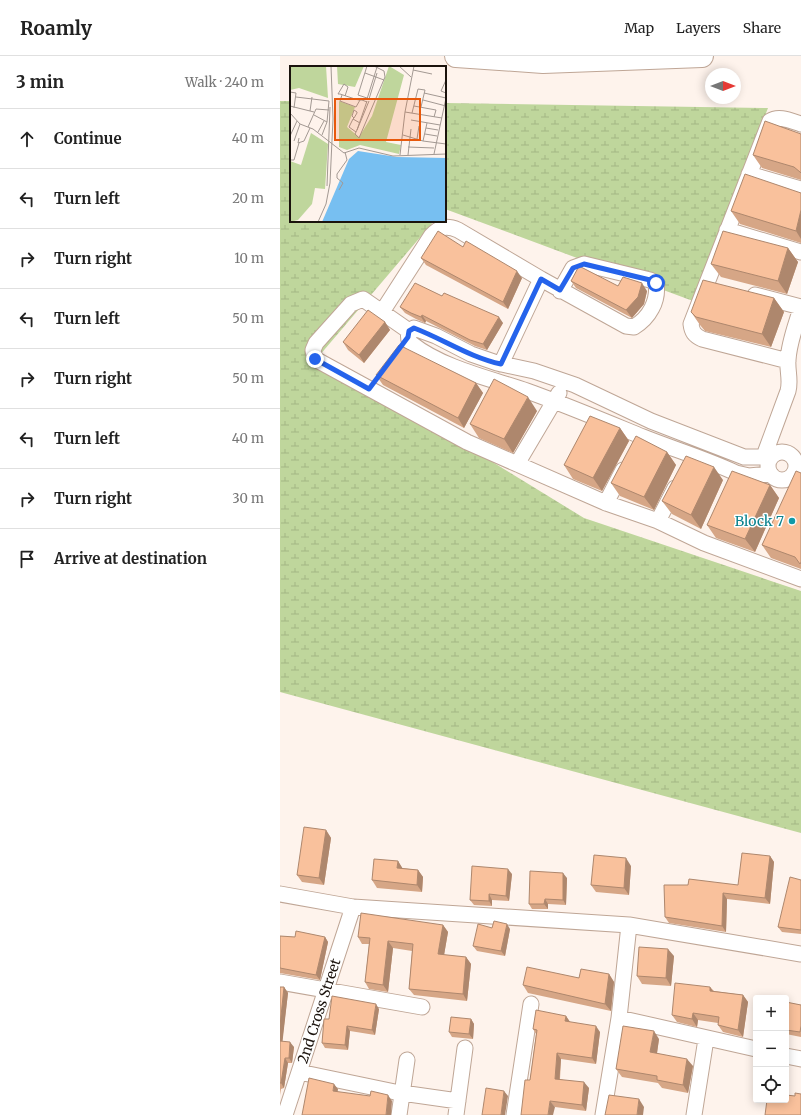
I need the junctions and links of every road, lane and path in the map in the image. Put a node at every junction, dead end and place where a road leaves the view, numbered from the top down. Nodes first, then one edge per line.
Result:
1 (456, 56) edge
2 (702, 56) edge
3 (801, 124) edge
4 (749, 174) junction
5 (801, 189) edge
6 (727, 230) junction
7 (801, 252) edge
8 (541, 279) junction
9 (560, 290) junction
10 (743, 292) edge
11 (801, 307) edge
12 (382, 312) junction
13 (406, 339) junction
14 (788, 361) junction
15 (501, 364) junction
16 (565, 382) junction
17 (554, 401) junction
18 (596, 417) junction
19 (651, 422) junction
20 (589, 430) edge
21 (642, 436) junction
22 (768, 456) junction
23 (797, 456) edge
24 (744, 457) junction
25 (517, 464) junction
26 (686, 467) junction
27 (568, 470) edge
28 (736, 473) junction
29 (771, 474) junction
30 (798, 474) edge
31 (561, 483) junction
32 (729, 487) edge
33 (790, 495) edge
34 (606, 503) junction
35 (658, 521) junction
36 (710, 529) edge
37 (704, 543) junction
38 (765, 550) edge
39 (759, 564) junction
40 (801, 579) edge
41 (280, 894) edge
42 (353, 907) junction
43 (630, 925) junction
44 (801, 954) edge
45 (280, 982) edge
46 (327, 990) junction
47 (531, 1004) dead end
48 (422, 1007) dead end
49 (619, 1018) junction
50 (706, 1038) junction
51 (465, 1048) dead end
52 (753, 1048) edge
53 (789, 1057) edge
54 (801, 1059) edge
55 (407, 1060) dead end
56 (299, 1072) junction
57 (399, 1093) junction
58 (457, 1108) edge
59 (285, 1115) edge
60 (399, 1115) edge
61 (514, 1115) edge
62 (603, 1115) edge
63 (694, 1115) edge

1 - 2 highway
3 - 4 street
4 - 5 street
4 - 6 street
6 - 7 street
6 - 14 street
8 - 9 street
8 - 12 street
8 - 15 street
9 - 9 street
10 - 11 street
11 - 14 street
12 - 13 street
12 - 25 street
13 - 15 street
13 - 17 street
14 - 22 street
15 - 16 street
16 - 17 street
16 - 19 street
17 - 18 street
17 - 25 street
18 - 20 street
18 - 21 street
19 - 21 street
19 - 24 street
21 - 26 street
21 - 34 street
22 - 23 street
22 - 24 street
22 - 29 street
23 - 30 street
24 - 28 street
25 - 31 street
26 - 28 street
26 - 35 street
27 - 31 street
28 - 29 street
28 - 32 street
29 - 30 street
30 - 33 street
31 - 34 street
34 - 35 street
35 - 37 street
36 - 37 street
37 - 39 street
38 - 39 street
39 - 40 street
41 - 42 street
42 - 43 street
42 - 46 street, 2nd Cross Street
43 - 44 street
43 - 49 street
45 - 46 street
46 - 48 street
46 - 56 street, 2nd Cross Street
47 - 61 street
49 - 50 street
49 - 62 street
50 - 52 street
50 - 63 street
51 - 58 street
53 - 54 street
55 - 57 street
56 - 57 street
56 - 59 street, 2nd Cross Street
57 - 58 street
57 - 60 street

